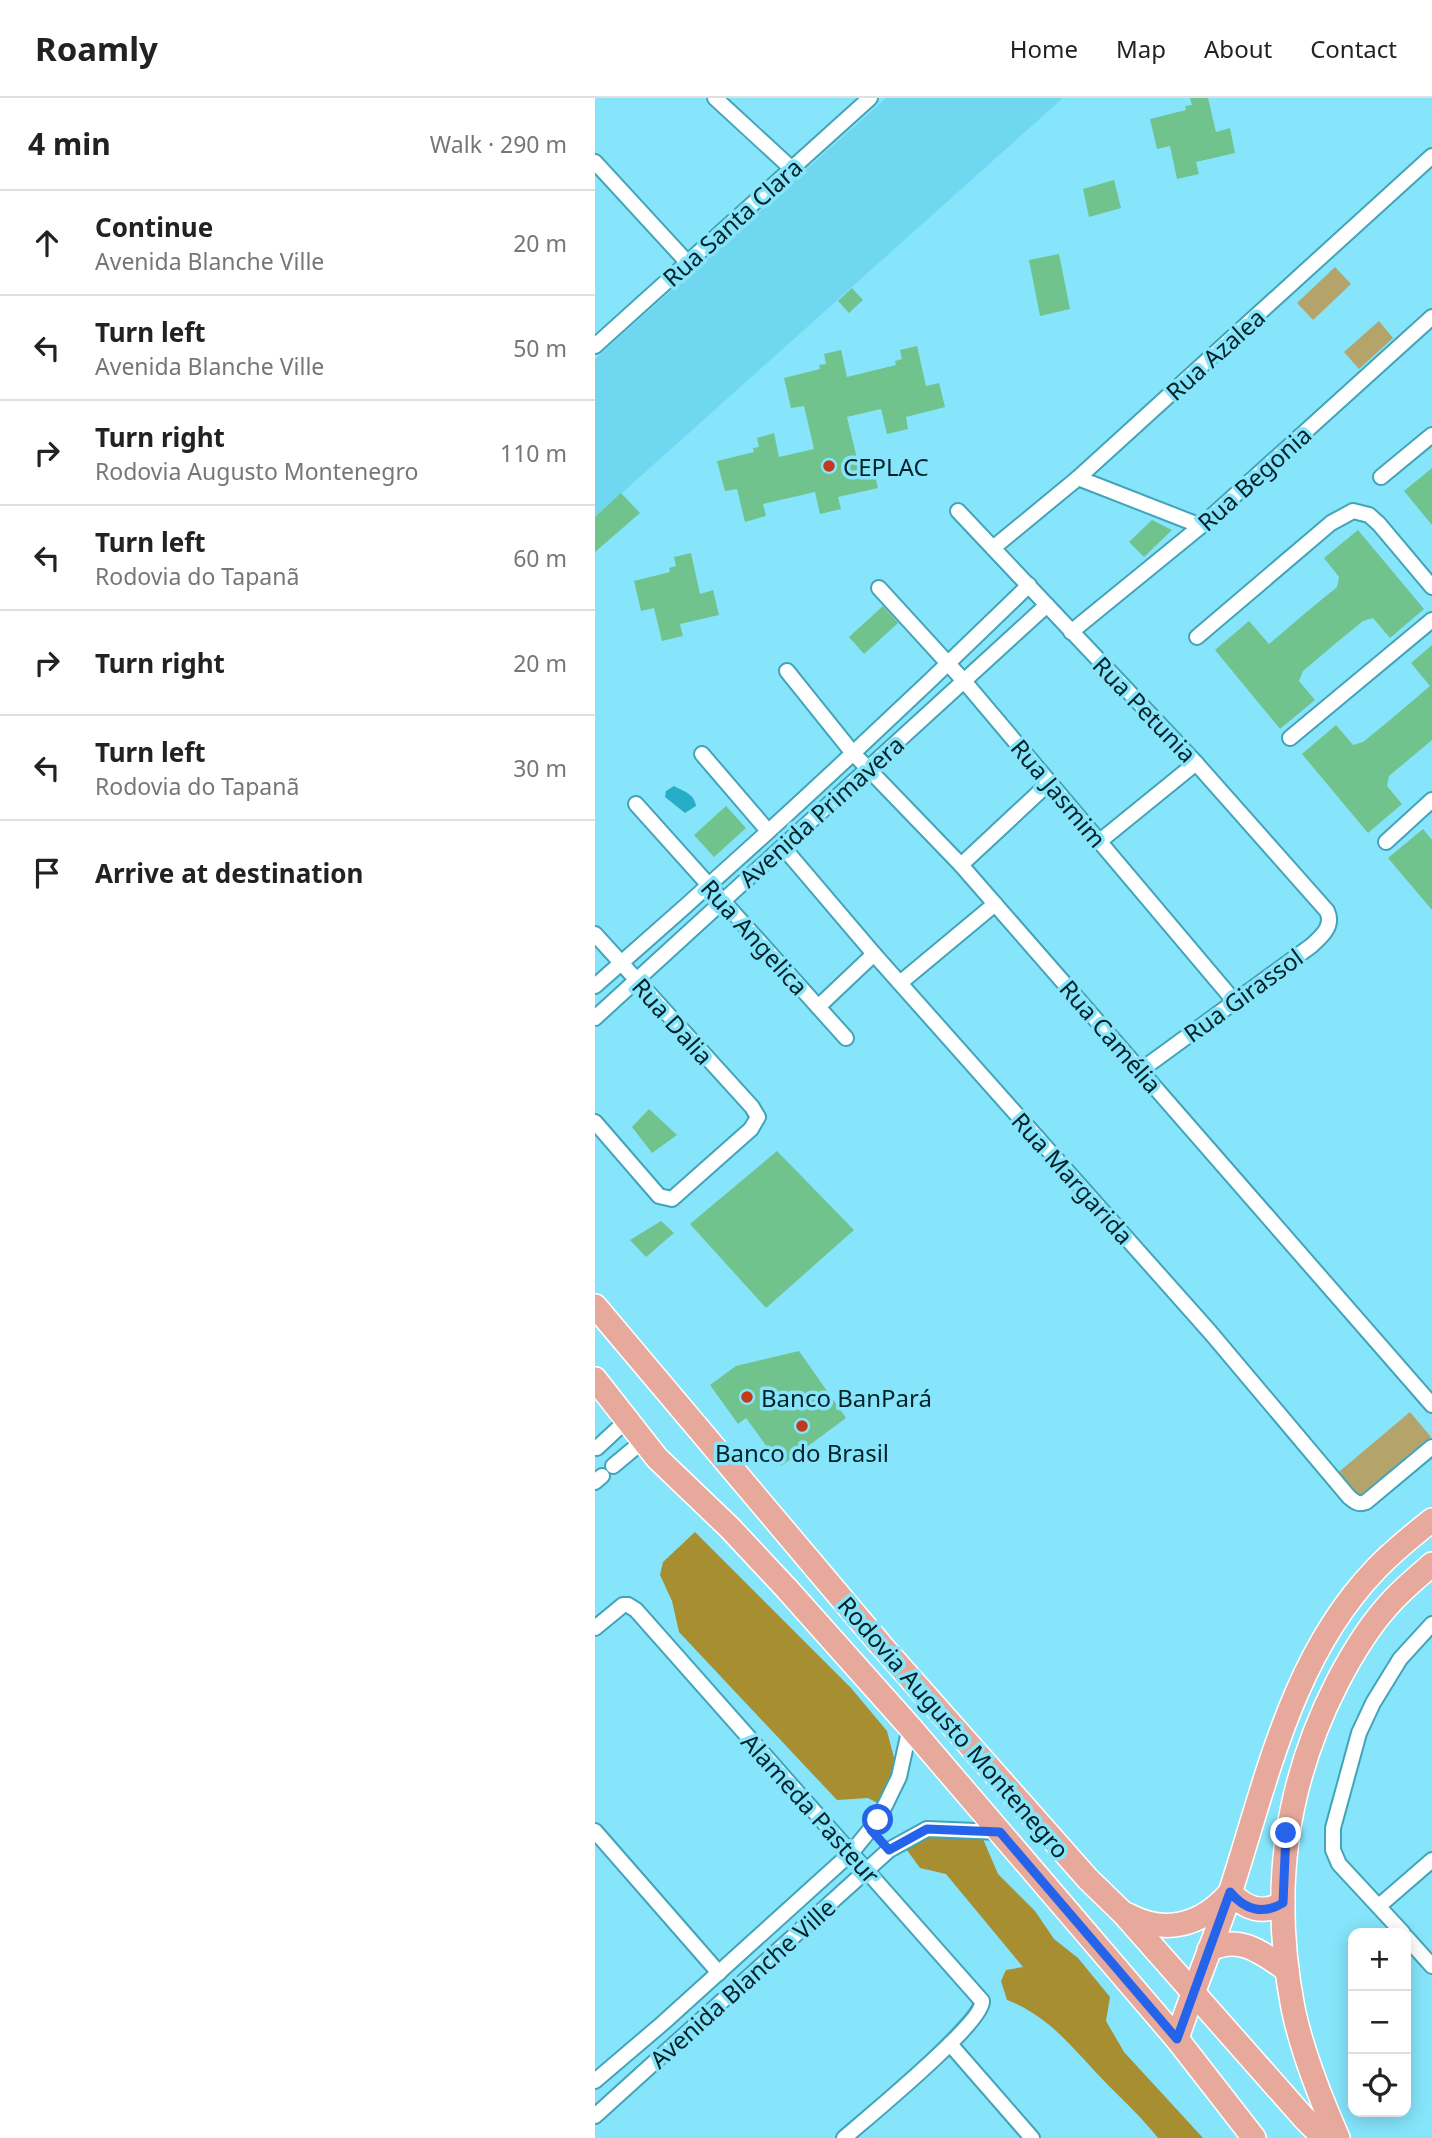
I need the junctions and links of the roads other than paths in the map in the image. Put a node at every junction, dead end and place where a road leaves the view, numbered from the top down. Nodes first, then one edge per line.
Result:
1 (715, 98) edge
2 (870, 98) edge
3 (1432, 156) edge
4 (595, 162) edge
5 (791, 168) junction
6 (687, 262) junction
7 (1432, 317) edge
8 (595, 346) edge
9 (1432, 435) edge
10 (1381, 477) dead end
11 (1078, 478) junction
12 (958, 512) dead end
13 (1201, 526) junction
14 (993, 548) junction
15 (1029, 585) junction
16 (1432, 587) edge
17 (879, 588) dead end
18 (1047, 605) junction
19 (1432, 620) edge
20 (1071, 632) junction
21 (1197, 637) dead end
22 (948, 664) junction
23 (787, 671) dead end
24 (964, 681) junction
25 (1290, 738) dead end
26 (852, 752) junction
27 (702, 754) dead end
28 (1196, 763) junction
29 (867, 769) junction
30 (1050, 782) junction
31 (1432, 800) edge
32 (636, 804) dead end
33 (768, 831) junction
34 (1100, 841) junction
35 (1386, 842) dead end
36 (783, 847) junction
37 (961, 865) junction
38 (708, 884) junction
39 (722, 901) junction
40 (995, 904) junction
41 (1327, 911) joint
42 (595, 934) edge
43 (874, 954) junction
44 (621, 964) junction
45 (636, 980) junction
46 (900, 983) junction
47 (595, 986) edge
48 (1235, 1002) junction
49 (818, 1007) junction
50 (595, 1017) edge
51 (846, 1038) dead end
52 (1141, 1070) junction
53 (595, 1122) edge
54 (595, 1306) edge
55 (595, 1379) edge
56 (1432, 1405) edge
57 (626, 1421) junction
58 (643, 1441) junction
59 (1432, 1447) edge
60 (597, 1448) dead end
61 (603, 1474) edge
62 (1432, 1520) edge
63 (1432, 1564) edge
64 (1432, 1624) edge
65 (595, 1628) edge
66 (910, 1727) junction
67 (871, 1830) junction
68 (595, 1831) edge
69 (1000, 1832) junction
70 (889, 1850) junction
71 (851, 1853) junction
72 (1432, 1860) edge
73 (867, 1870) junction
74 (1230, 1892) junction
75 (1283, 1903) junction
76 (1379, 1906) junction
77 (1123, 1913) junction
78 (1398, 1928) edge
79 (1411, 1943) edge
80 (1209, 1950) junction
81 (1432, 1966) edge
82 (1287, 1970) junction
83 (719, 1973) junction
84 (1192, 1994) junction
85 (663, 2024) junction
86 (1177, 2039) junction
87 (678, 2042) junction
88 (950, 2044) junction
89 (595, 2081) edge
90 (595, 2116) edge
91 (844, 2138) edge
92 (1032, 2138) edge
93 (1254, 2138) edge
94 (1324, 2138) edge
95 (1338, 2138) edge

1 - 5 street
2 - 5 street, Rua Santa Clara
3 - 11 street, Rua Azalea
4 - 6 street
5 - 6 street, Rua Santa Clara
6 - 8 street, Rua Santa Clara
7 - 13 street, Rua Begonia
9 - 10 street
11 - 13 street
11 - 14 street, Rua Azalea
12 - 14 street, Rua Petunia
13 - 20 street, Rua Begonia
14 - 15 street, Rua Petunia
15 - 18 street, Rua Petunia
15 - 22 street, Avenida Primavera
16 - 21 street
17 - 22 street, Rua Jasmim
18 - 20 street, Rua Petunia
18 - 24 street, Avenida Primavera
19 - 25 street
20 - 28 street, Rua Petunia
22 - 24 street, Rua Jasmim
22 - 26 street, Avenida Primavera
23 - 26 street, Rua Camélia
24 - 29 street, Avenida Primavera
24 - 30 street, Rua Jasmim
26 - 29 street, Rua Camélia
26 - 33 street, Avenida Primavera
27 - 33 street
28 - 34 street
28 - 41 street, Rua Petunia
29 - 36 street, Avenida Primavera
29 - 37 street, Rua Camélia
30 - 34 street, Rua Jasmim
30 - 37 street
31 - 35 street
32 - 38 street, Rua Angelica
33 - 38 street, Avenida Primavera
34 - 48 street, Rua Jasmim
36 - 39 street, Avenida Primavera
36 - 43 street, Rua Margarida
37 - 40 street, Rua Camélia
38 - 39 street, Rua Angelica
38 - 44 street, Avenida Primavera
39 - 45 street, Avenida Primavera
39 - 49 street, Rua Angelica
40 - 46 street
40 - 52 street, Rua Camélia
41 - 48 street, Rua Girassol
42 - 44 street, Rua Dalia
43 - 46 street, Rua Margarida
43 - 49 street
44 - 45 street, Rua Dalia
44 - 47 street, Avenida Primavera
45 - 50 street, Avenida Primavera
45 - 53 street, Rua Dalia
46 - 59 street, Rua Margarida
48 - 52 street, Rua Girassol
49 - 51 street, Rua Angelica
52 - 56 street, Rua Camélia
54 - 77 main road, Rodovia Augusto Montenegro
55 - 57 main road, Rodovia Augusto Montenegro
57 - 58 main road, Rodovia Augusto Montenegro
57 - 60 street
58 - 61 street
58 - 66 main road, Rodovia Augusto Montenegro
62 - 74 main road
63 - 75 main road
64 - 76 street
65 - 71 street, Alameda Pasteur
66 - 67 street, Avenida Blanche Ville
66 - 69 main road, Rodovia Augusto Montenegro
67 - 70 street
67 - 71 street, Avenida Blanche Ville
68 - 83 street
69 - 70 street, Avenida Blanche Ville
69 - 86 main road, Rodovia Augusto Montenegro
70 - 73 street, Avenida Blanche Ville
71 - 73 street, Alameda Pasteur
71 - 83 street, Avenida Blanche Ville
72 - 76 street
73 - 87 street, Avenida Blanche Ville
73 - 88 street, Alameda Pasteur
74 - 75 main road
74 - 77 main road
74 - 80 main road
75 - 82 main road
76 - 78 street
77 - 84 main road, Rodovia Augusto Montenegro
79 - 81 street
80 - 82 main road
80 - 84 main road
82 - 95 main road
83 - 85 street, Avenida Blanche Ville
84 - 86 main road
84 - 94 main road, Rodovia Augusto Montenegro
85 - 87 street
85 - 89 street, Avenida Blanche Ville
86 - 93 main road, Rodovia Augusto Montenegro
87 - 90 street, Avenida Blanche Ville
88 - 91 street
88 - 92 street

